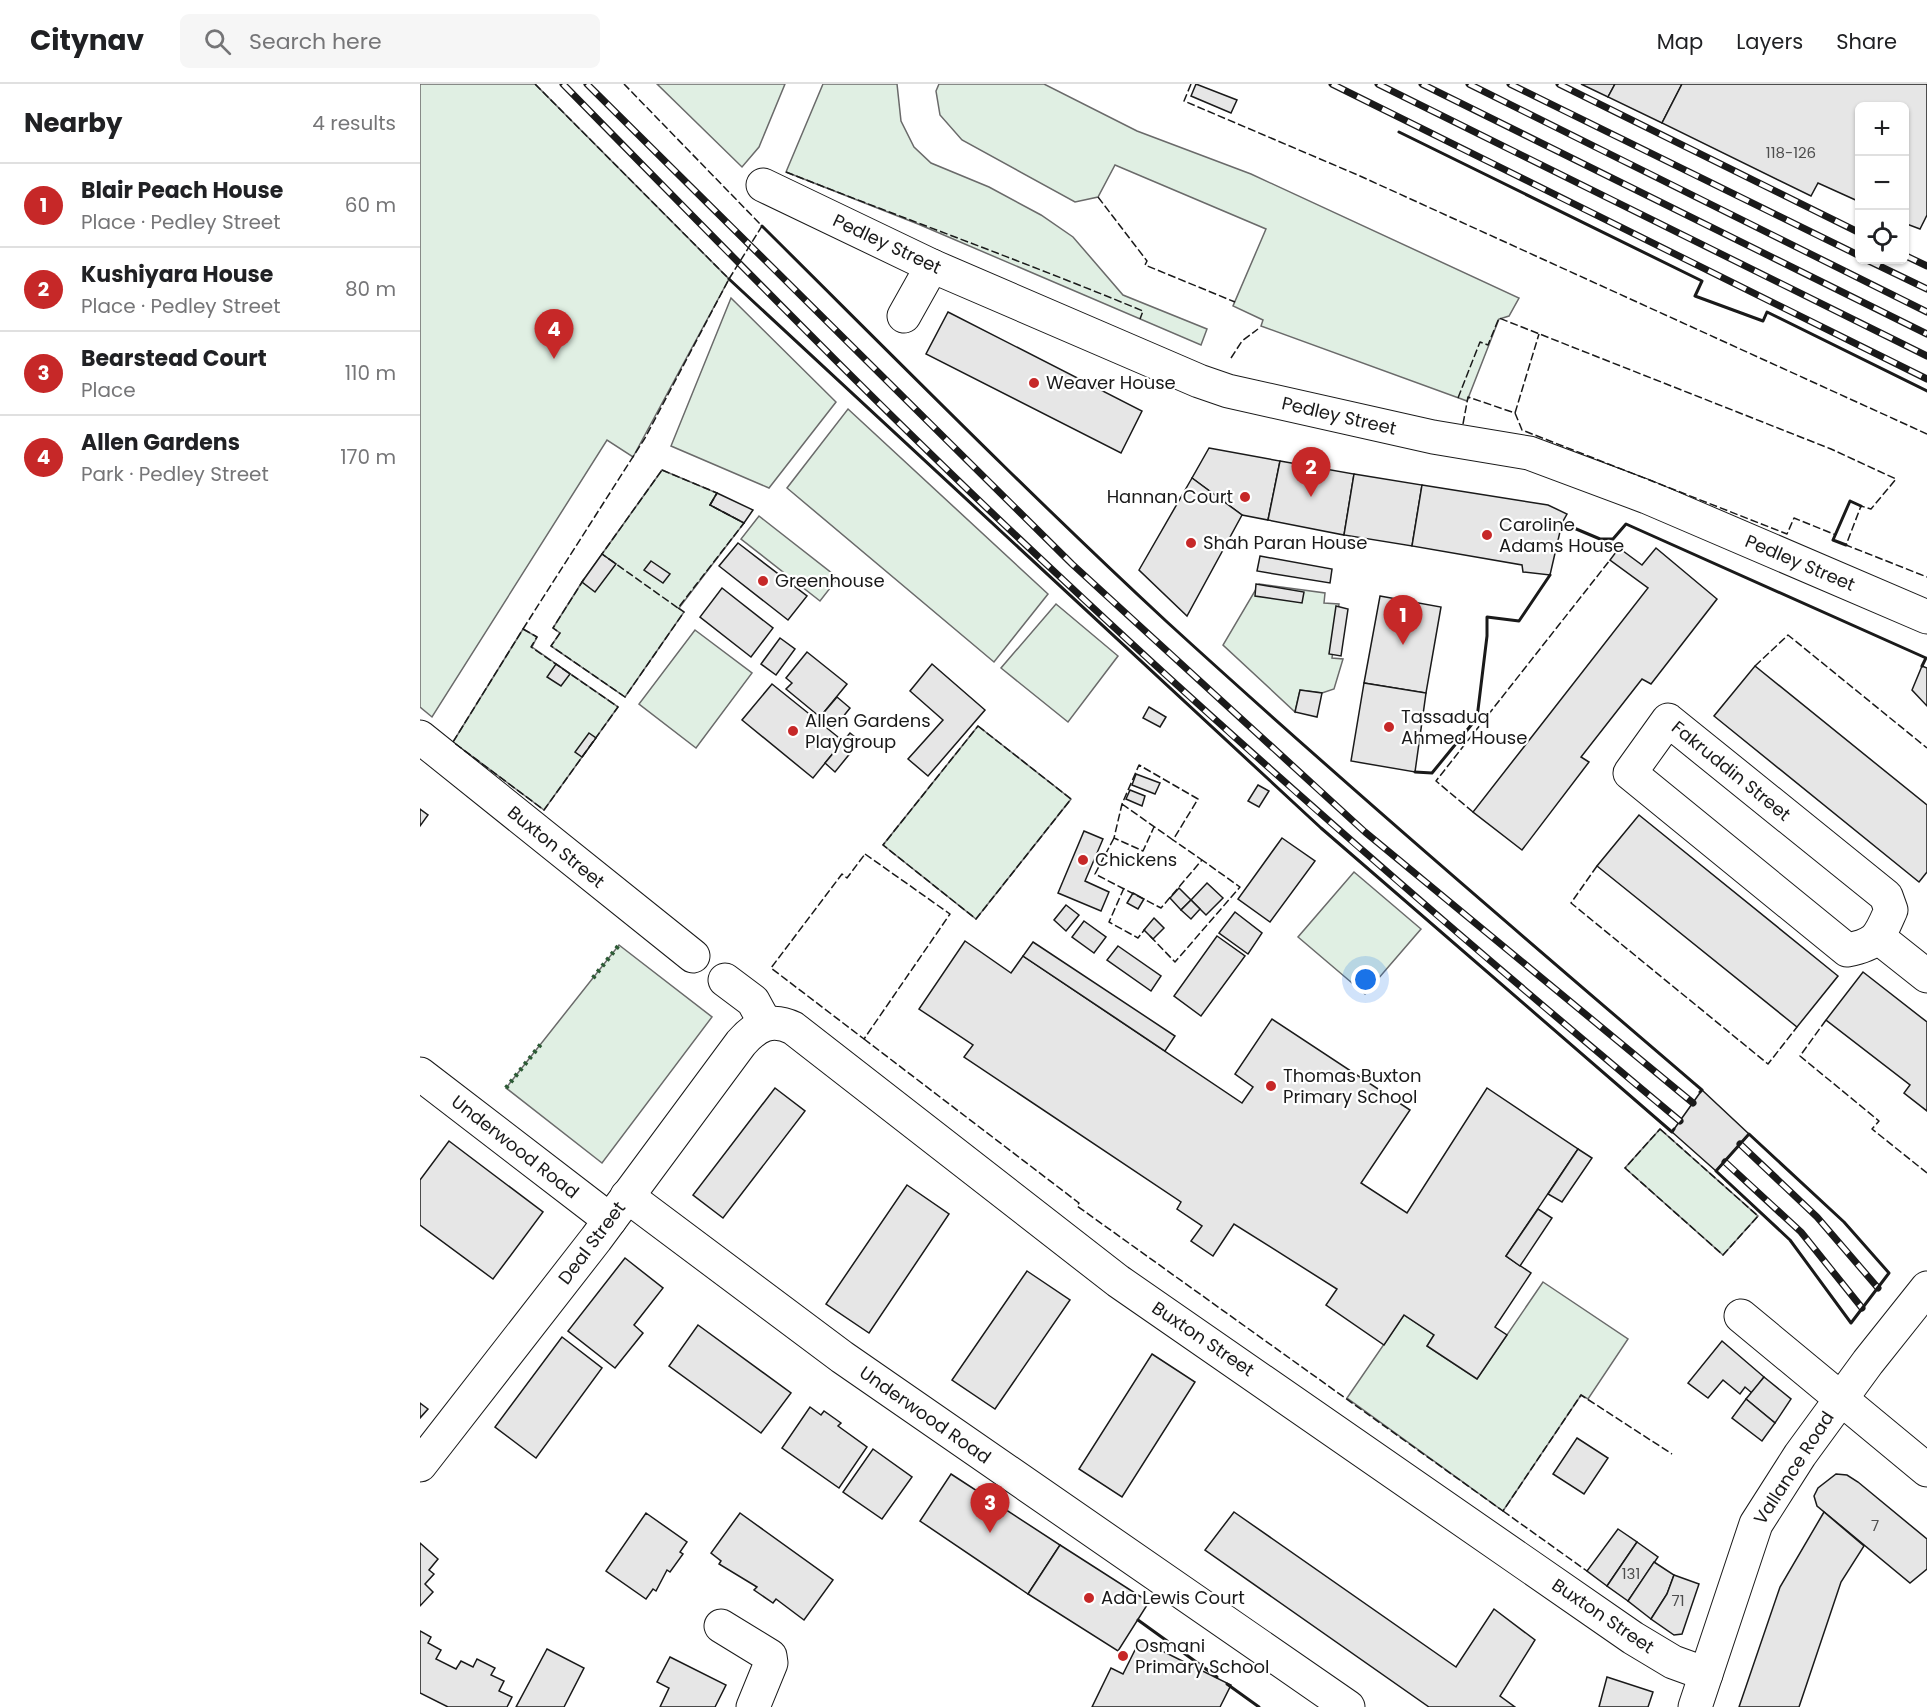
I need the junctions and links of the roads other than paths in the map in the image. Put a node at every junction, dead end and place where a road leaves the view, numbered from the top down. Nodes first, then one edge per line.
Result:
1 (763, 185) dead end
2 (932, 266) junction
3 (904, 316) dead end
4 (1927, 617) edge
5 (420, 737) edge
6 (1879, 938) junction
7 (693, 956) dead end
8 (1927, 976) edge
9 (724, 980) dead end
10 (765, 1023) junction
11 (420, 1074) edge
12 (619, 1208) junction
13 (1927, 1288) edge
14 (1741, 1316) dead end
15 (1841, 1398) junction
16 (420, 1465) edge
17 (1927, 1470) edge
18 (721, 1626) dead end
19 (1706, 1674) junction
20 (753, 1707) edge
21 (1348, 1707) edge
22 (1695, 1707) edge

1 - 2 street, Pedley Street
2 - 3 street
2 - 4 street, Pedley Street
5 - 7 street, Buxton Street
6 - 6 street, Fakruddin Street
6 - 8 street
9 - 10 street
10 - 12 street, Deal Street
10 - 19 street, Buxton Street
11 - 12 street, Underwood Road
12 - 16 street, Deal Street
12 - 21 street, Underwood Road
13 - 15 street, Vallance Road
14 - 15 street
15 - 17 street
15 - 19 street, Vallance Road
18 - 20 street
19 - 22 street, Vallance Road

